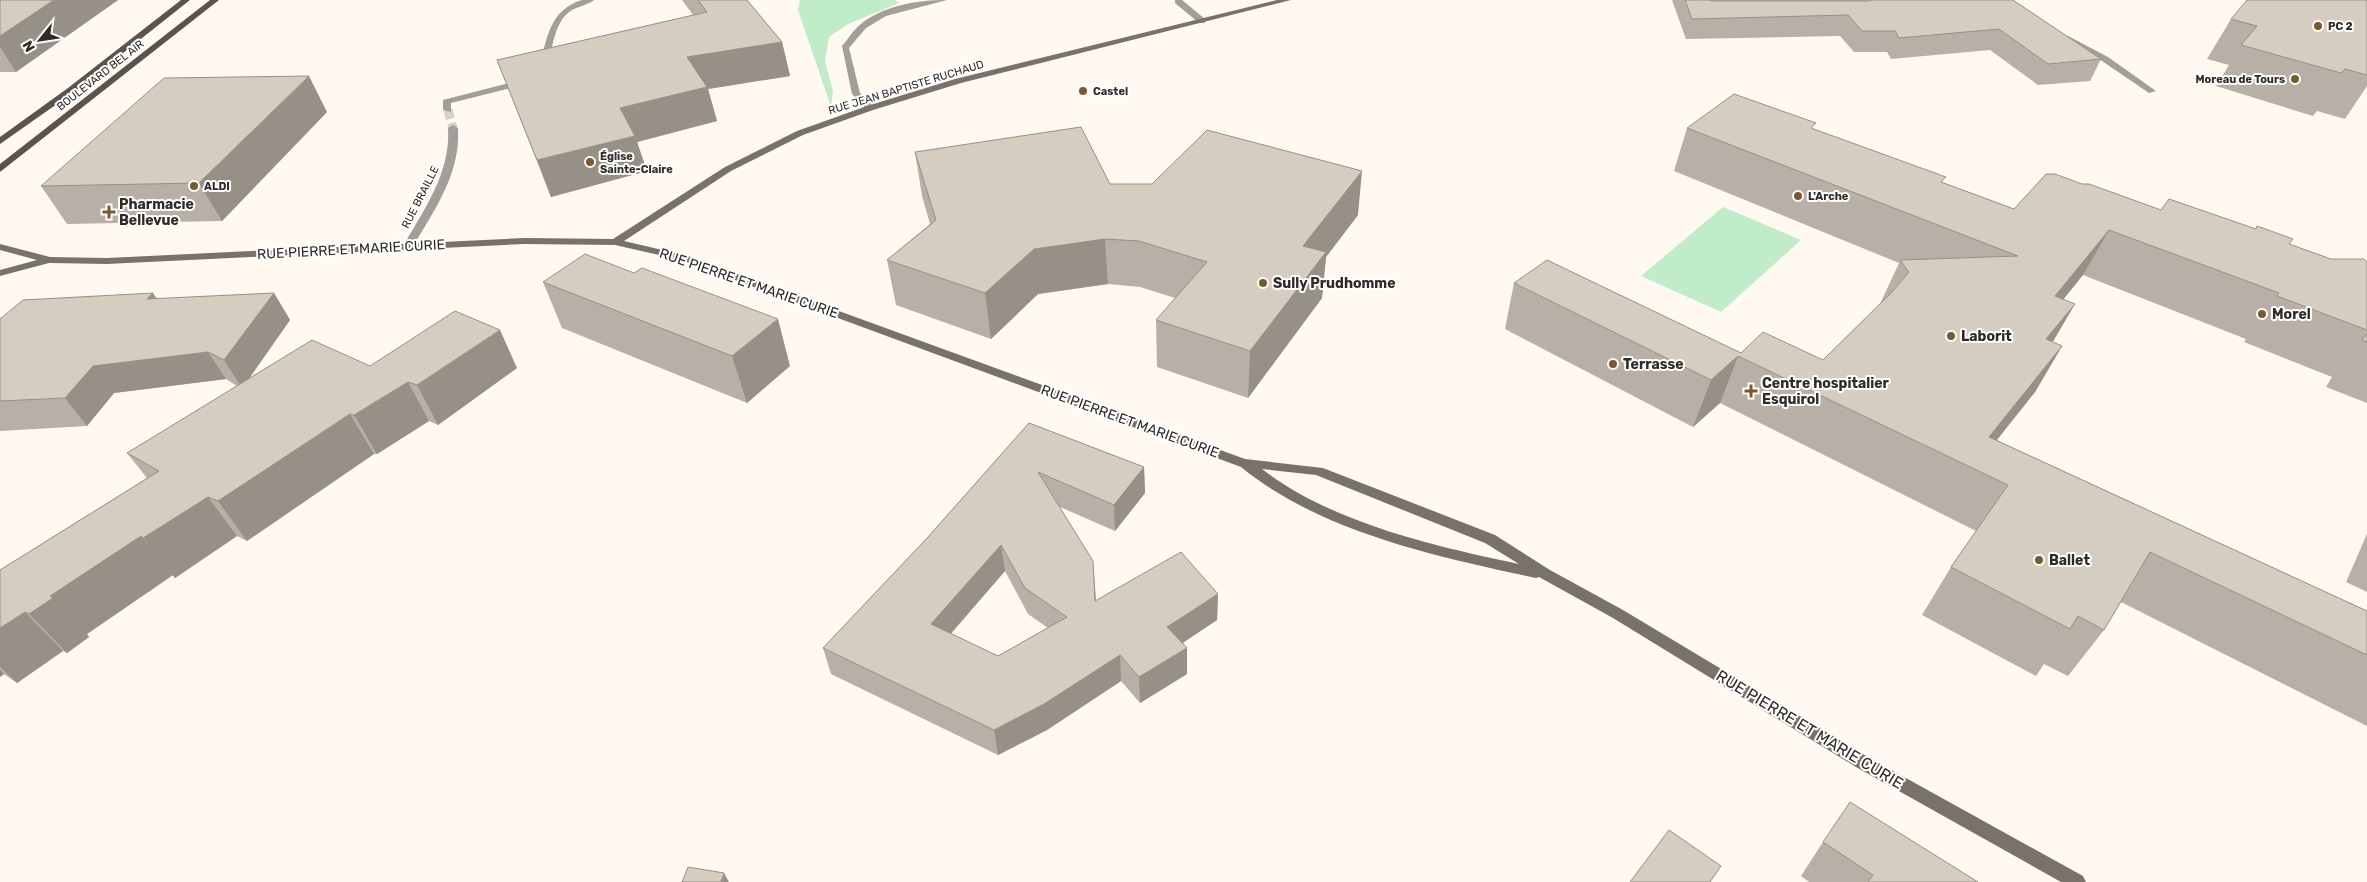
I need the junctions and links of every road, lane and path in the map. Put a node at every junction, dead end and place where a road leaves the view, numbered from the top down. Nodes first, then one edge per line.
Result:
1 (186, 0) edge
2 (215, 0) edge
3 (590, 0) edge
4 (943, 0) edge
5 (1286, 0) edge
6 (1178, 1) edge
7 (1202, 21) junction
8 (2060, 35) edge
9 (2152, 91) dead end
10 (870, 108) junction
11 (448, 110) dead end
12 (452, 128) tunnel mouth
13 (0, 140) edge
14 (0, 169) edge
15 (615, 242) junction
16 (408, 246) junction
17 (0, 247) edge
18 (50, 260) junction
19 (0, 273) edge
20 (1244, 463) junction
21 (1545, 574) junction
22 (2077, 882) edge

1 - 13 main road, BOULEVARD BEL AIR
2 - 14 main road, BOULEVARD BEL AIR
3 - 11 street
4 - 10 street
5 - 7 main road, RUE JEAN BAPTISTE RUCHAUD
6 - 7 street
7 - 10 main road, RUE JEAN BAPTISTE RUCHAUD
8 - 9 street
10 - 15 main road, RUE JEAN BAPTISTE RUCHAUD
12 - 16 street, RUE BRAILLE
15 - 16 main road, RUE PIERRE ET MARIE CURIE
15 - 20 main road, RUE PIERRE ET MARIE CURIE
16 - 18 main road, RUE PIERRE ET MARIE CURIE
17 - 18 main road, RUE PIERRE ET MARIE CURIE
18 - 19 main road, RUE PIERRE ET MARIE CURIE
20 - 21 main road, RUE PIERRE ET MARIE CURIE
20 - 21 main road, RUE PIERRE ET MARIE CURIE
21 - 22 main road, RUE PIERRE ET MARIE CURIE

